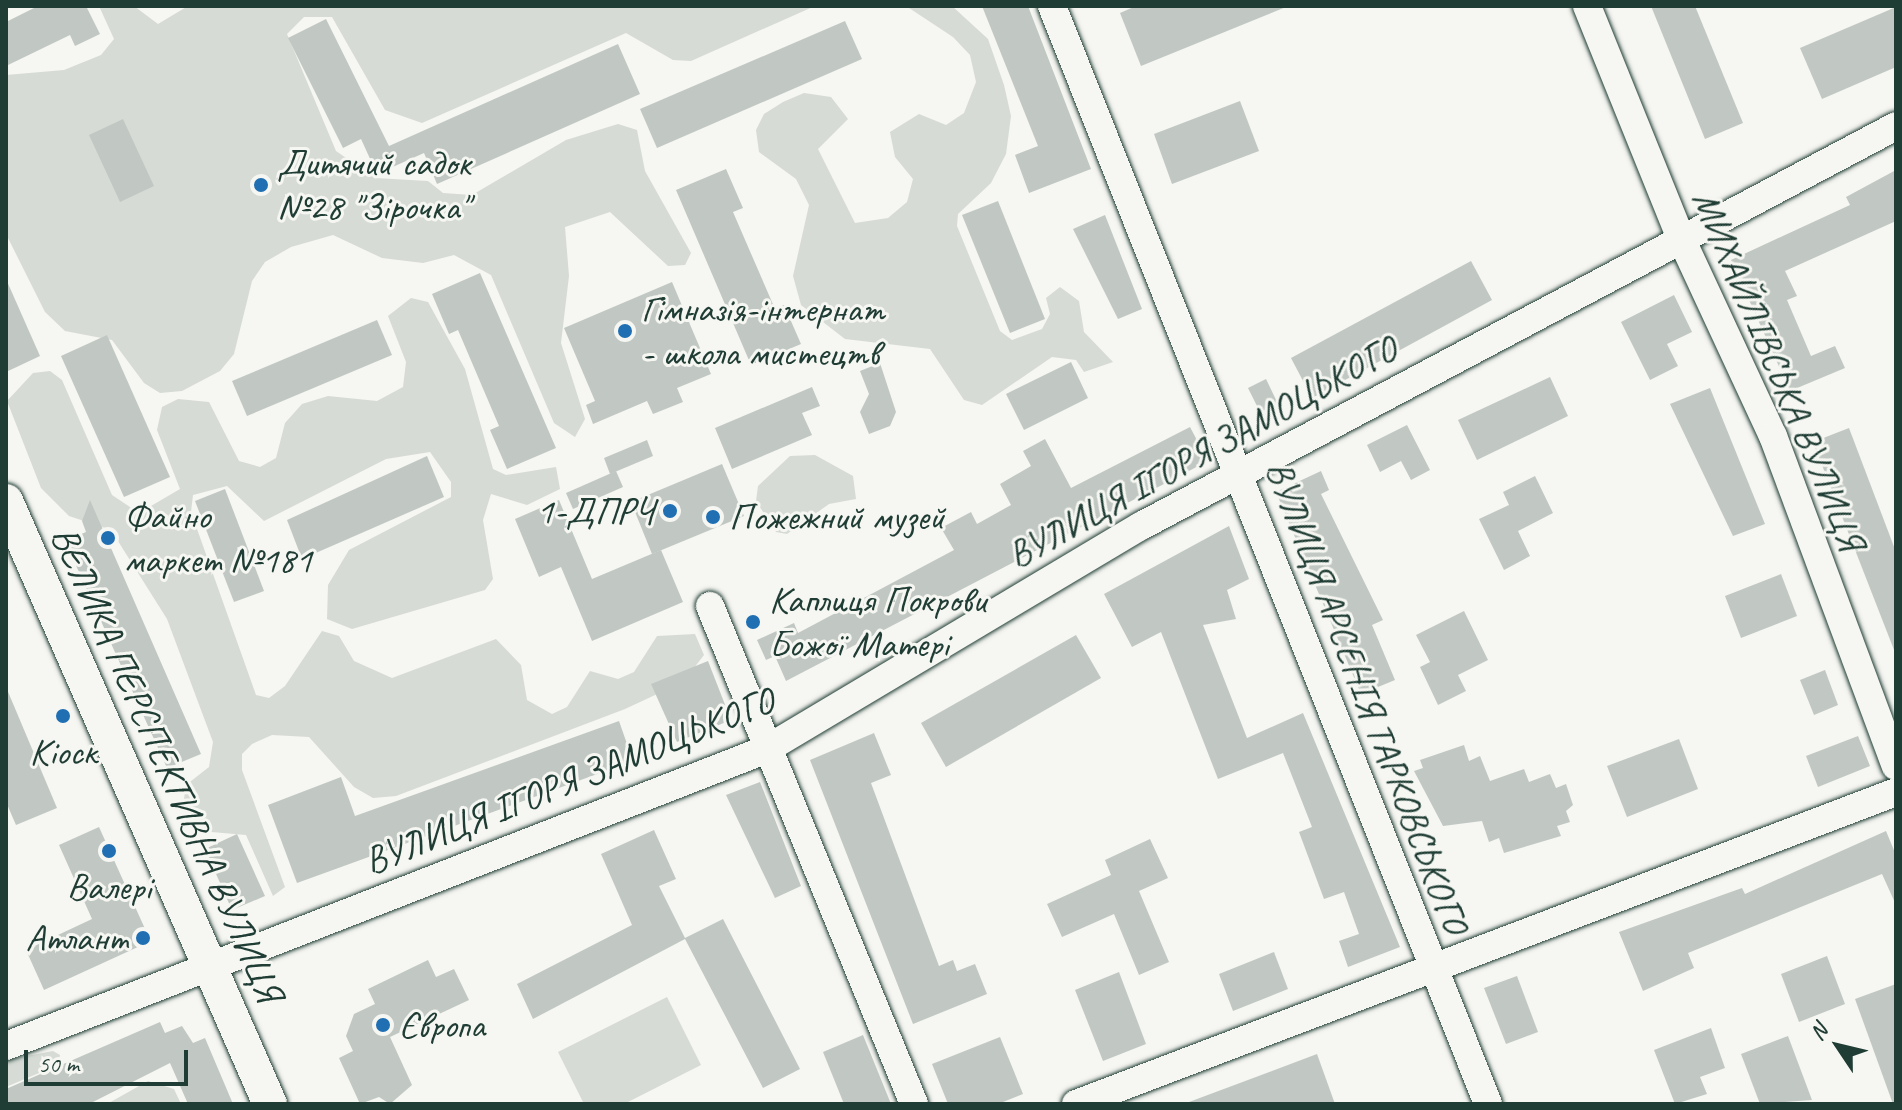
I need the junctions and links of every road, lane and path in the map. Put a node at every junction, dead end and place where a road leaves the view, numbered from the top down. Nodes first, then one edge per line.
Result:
1 (1052, 6) edge
2 (1587, 6) edge
3 (1896, 126) edge
4 (1680, 236) junction
5 (1238, 474) junction
6 (6, 501) edge
7 (710, 606) dead end
8 (765, 750) junction
9 (1896, 766) edge
10 (1896, 792) edge
11 (209, 964) junction
12 (1431, 965) junction
13 (6, 1046) edge
14 (270, 1104) edge
15 (914, 1104) edge
16 (1076, 1104) edge
17 (1488, 1104) edge

1 - 5 street, ВУЛИЦЯ АРСЕНІЯ ТАРКОВСЬКОГО
2 - 4 street, МИХАЙЛІВСЬКА ВУЛИЦЯ
3 - 4 street, ВУЛИЦЯ ІГОРЯ ЗАМОЦЬКОГО
4 - 5 street, ВУЛИЦЯ ІГОРЯ ЗАМОЦЬКОГО
4 - 9 street, МИХАЙЛІВСЬКА ВУЛИЦЯ
5 - 8 street, ВУЛИЦЯ ІГОРЯ ЗАМОЦЬКОГО
5 - 12 street, ВУЛИЦЯ АРСЕНІЯ ТАРКОВСЬКОГО
6 - 11 main road, ВЕЛИКА ПЕРСПЕКТИВНА ВУЛИЦЯ
7 - 8 street
8 - 11 street, ВУЛИЦЯ ІГОРЯ ЗАМОЦЬКОГО
8 - 15 street
10 - 12 street
11 - 13 street, ВУЛИЦЯ ІГОРЯ ЗАМОЦЬКОГО
11 - 14 main road, ВЕЛИКА ПЕРСПЕКТИВНА ВУЛИЦЯ
12 - 16 street
12 - 17 street, ВУЛИЦЯ АРСЕНІЯ ТАРКОВСЬКОГО

